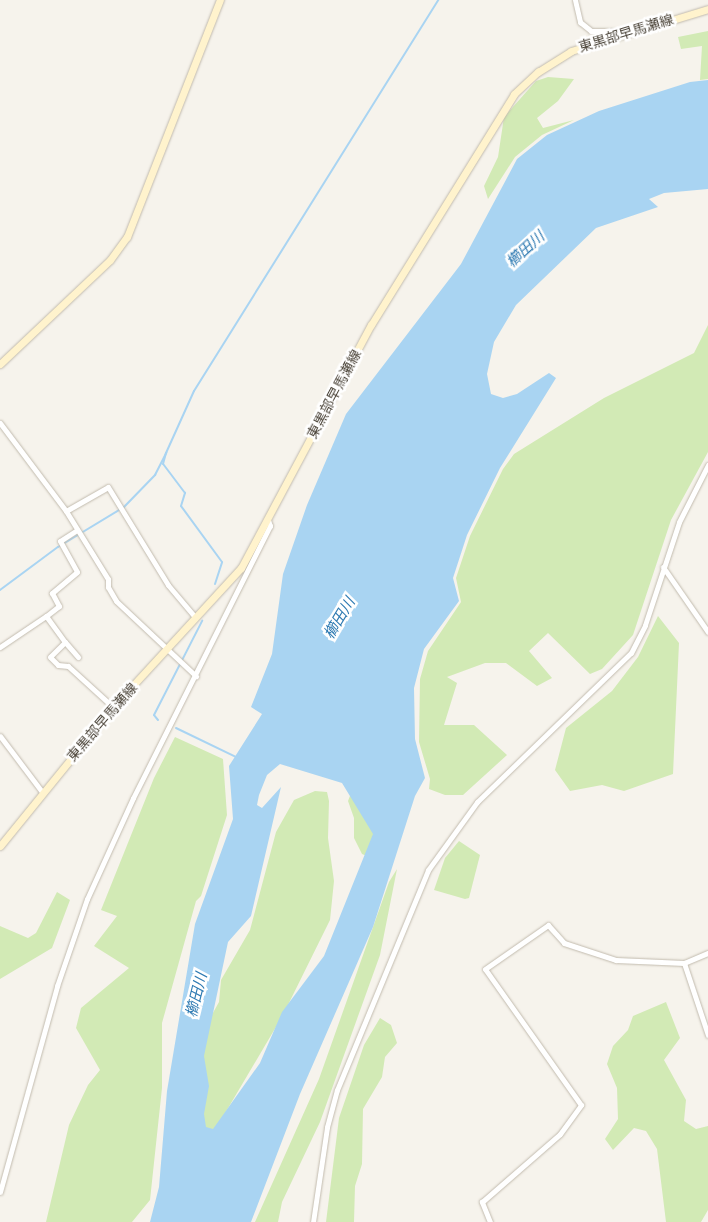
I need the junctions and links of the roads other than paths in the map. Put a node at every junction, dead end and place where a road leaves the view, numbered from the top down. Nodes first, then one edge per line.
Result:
1 (220, 0) edge
2 (574, 0) edge
3 (708, 9) edge
4 (631, 31) junction
5 (0, 364) edge
6 (0, 423) edge
7 (708, 465) edge
8 (66, 511) junction
9 (268, 520) junction
10 (79, 533) junction
11 (663, 567) junction
12 (46, 616) junction
13 (195, 617) junction
14 (708, 632) edge
15 (65, 642) junction
16 (0, 647) edge
17 (170, 650) junction
18 (78, 657) dead end
19 (196, 676) junction
20 (113, 707) junction
21 (0, 736) edge
22 (43, 793) junction
23 (0, 846) edge
24 (708, 952) edge
25 (684, 963) junction
26 (708, 1035) edge
27 (0, 1192) edge
28 (313, 1222) edge
29 (490, 1222) edge

1 - 5 main road
2 - 4 street
3 - 4 main road, 東黒部早馬瀬線
4 - 9 main road, 東黒部早馬瀬線
6 - 8 street
7 - 11 street
8 - 10 street
8 - 13 street
9 - 13 main road, 東黒部早馬瀬線
9 - 19 street
10 - 12 street
10 - 17 street
11 - 14 street
11 - 28 street
12 - 15 street
12 - 16 street
13 - 17 main road, 東黒部早馬瀬線
15 - 18 street
15 - 20 street
17 - 19 street
17 - 20 main road, 東黒部早馬瀬線
19 - 27 street
20 - 22 main road, 東黒部早馬瀬線
21 - 22 street
22 - 23 main road, 東黒部早馬瀬線
24 - 25 street
25 - 26 street
25 - 29 street

